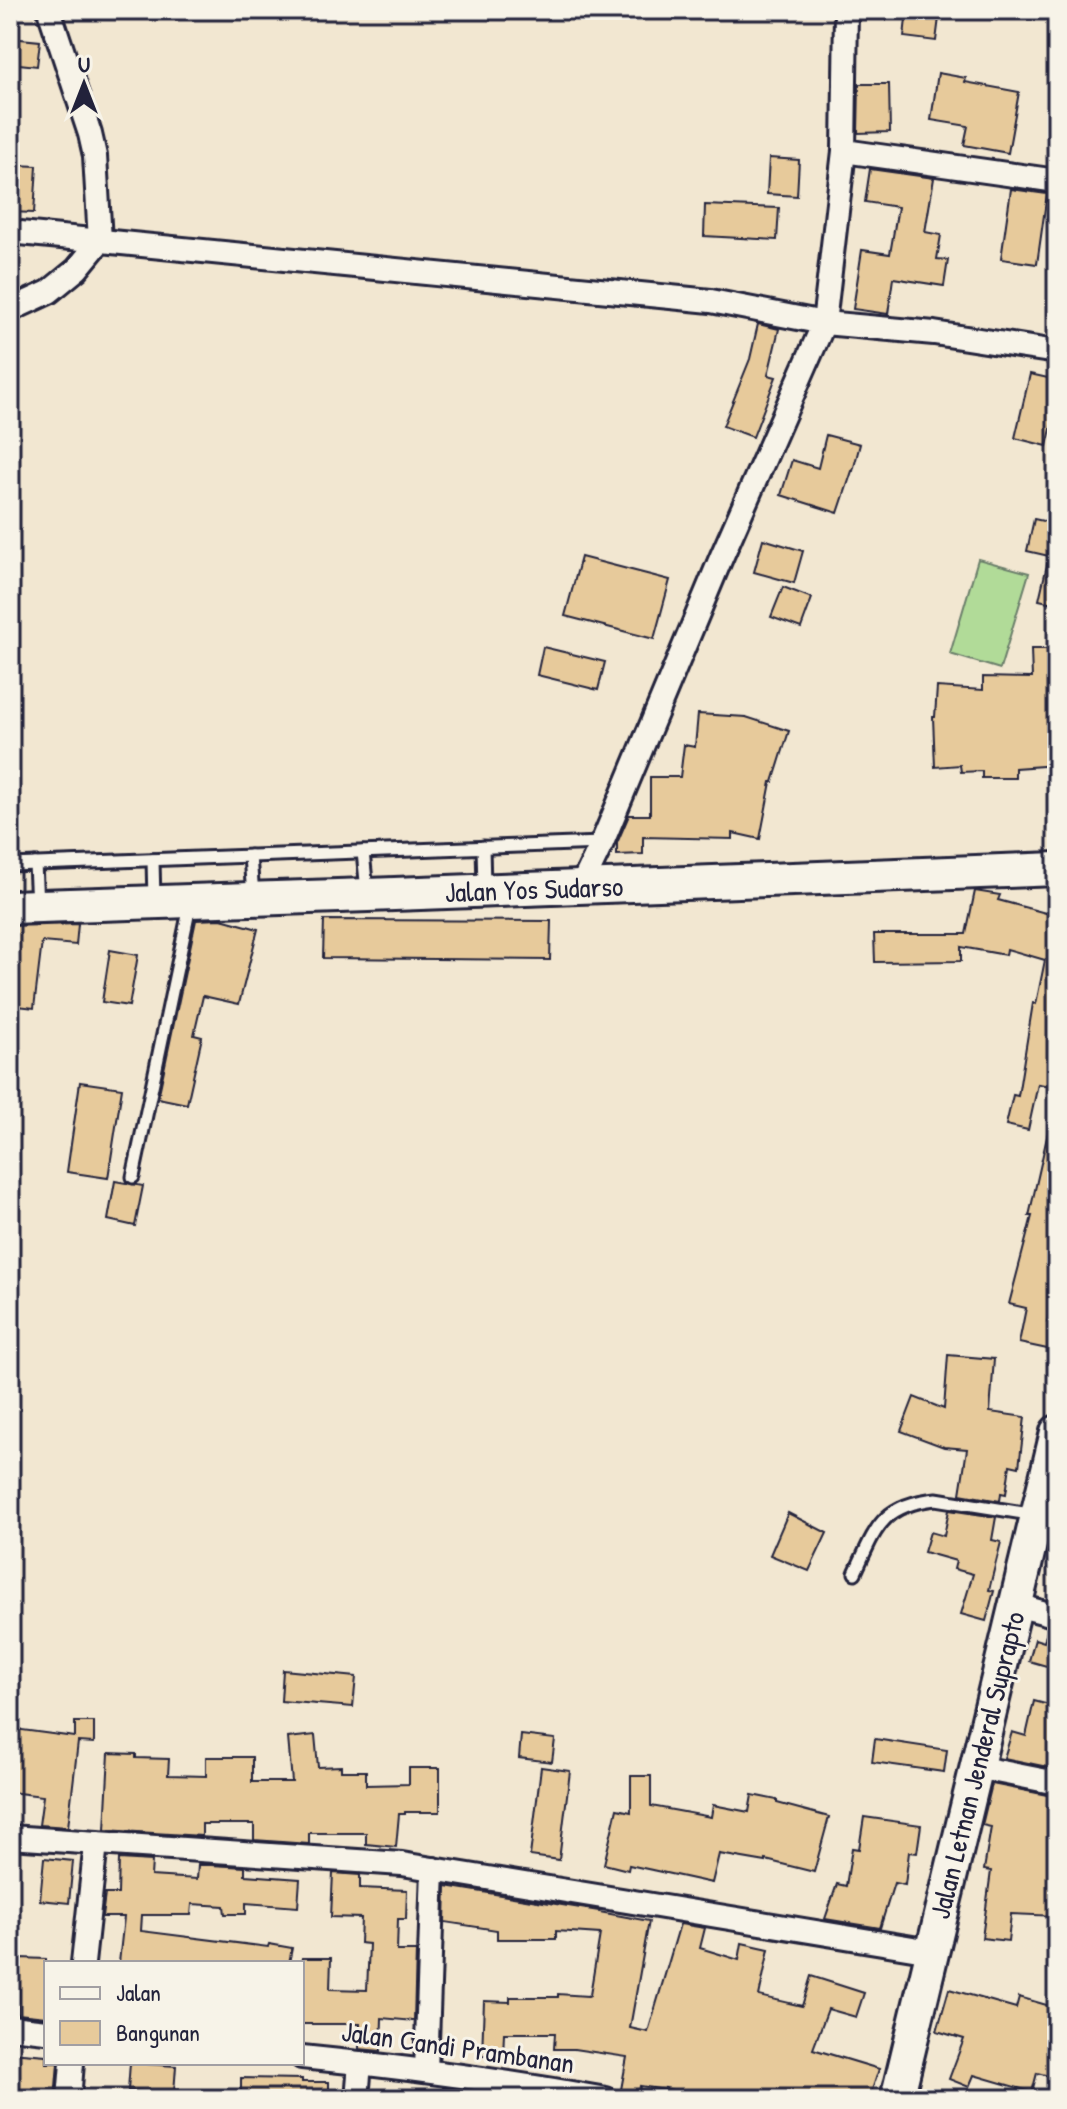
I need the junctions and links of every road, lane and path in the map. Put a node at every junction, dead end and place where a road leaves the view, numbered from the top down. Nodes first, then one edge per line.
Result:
1 (49, 10) edge
2 (846, 10) edge
3 (844, 151) junction
4 (1057, 181) edge
5 (10, 232) edge
6 (100, 241) junction
7 (10, 310) edge
8 (824, 323) junction
9 (1057, 352) edge
10 (602, 843) junction
11 (483, 847) junction
12 (363, 852) junction
13 (250, 856) junction
14 (153, 860) junction
15 (35, 864) junction
16 (10, 865) edge
17 (1057, 869) edge
18 (581, 887) junction
19 (484, 891) junction
20 (368, 895) junction
21 (253, 899) junction
22 (191, 901) junction
23 (154, 902) junction
24 (23, 906) edge
25 (133, 1177) dead end
26 (1057, 1432) edge
27 (1052, 1468) edge
28 (1037, 1515) junction
29 (855, 1573) dead end
30 (1016, 1605) junction
31 (1057, 1616) edge
32 (976, 1767) junction
33 (1057, 1783) edge
34 (10, 1837) edge
35 (96, 1843) junction
36 (433, 1869) junction
37 (931, 1951) junction
38 (83, 1961) edge
39 (10, 2027) edge
40 (44, 2031) edge
41 (304, 2057) edge
42 (360, 2063) junction
43 (72, 2065) edge
44 (426, 2071) junction
45 (902, 2098) edge
46 (69, 2099) edge
47 (357, 2099) edge
48 (606, 2099) edge

1 - 6 street
2 - 3 street
3 - 4 street
3 - 8 street
5 - 6 street
6 - 7 street
6 - 8 street
8 - 9 street
8 - 10 street
10 - 11 lane
10 - 18 street
11 - 12 lane
11 - 19 lane
12 - 13 lane
12 - 20 lane
13 - 14 lane
13 - 21 lane
14 - 15 lane
14 - 23 lane
15 - 16 lane
15 - 24 lane
17 - 18 main road, Jalan Yos Sudarso
18 - 19 main road, Jalan Yos Sudarso
19 - 20 main road, Jalan Yos Sudarso
20 - 21 main road, Jalan Yos Sudarso
21 - 22 main road, Jalan Yos Sudarso
22 - 23 main road, Jalan Yos Sudarso
22 - 25 lane
23 - 24 main road, Jalan Yos Sudarso
26 - 27 main road, Jalan Letnan Jenderal Suprapto
27 - 28 main road, Jalan Letnan Jenderal Suprapto
28 - 29 lane
28 - 30 main road, Jalan Letnan Jenderal Suprapto
30 - 31 street
30 - 32 main road, Jalan Letnan Jenderal Suprapto
32 - 33 street
32 - 37 main road, Jalan Letnan Jenderal Suprapto
34 - 35 street
35 - 36 street
35 - 38 street
36 - 37 street
36 - 44 street
37 - 45 main road, Jalan Letnan Jenderal Suprapto
39 - 40 street
41 - 42 street, Jalan Candi Prambanan
42 - 44 street, Jalan Candi Prambanan
42 - 47 street
43 - 46 street
44 - 48 street, Jalan Candi Prambanan

